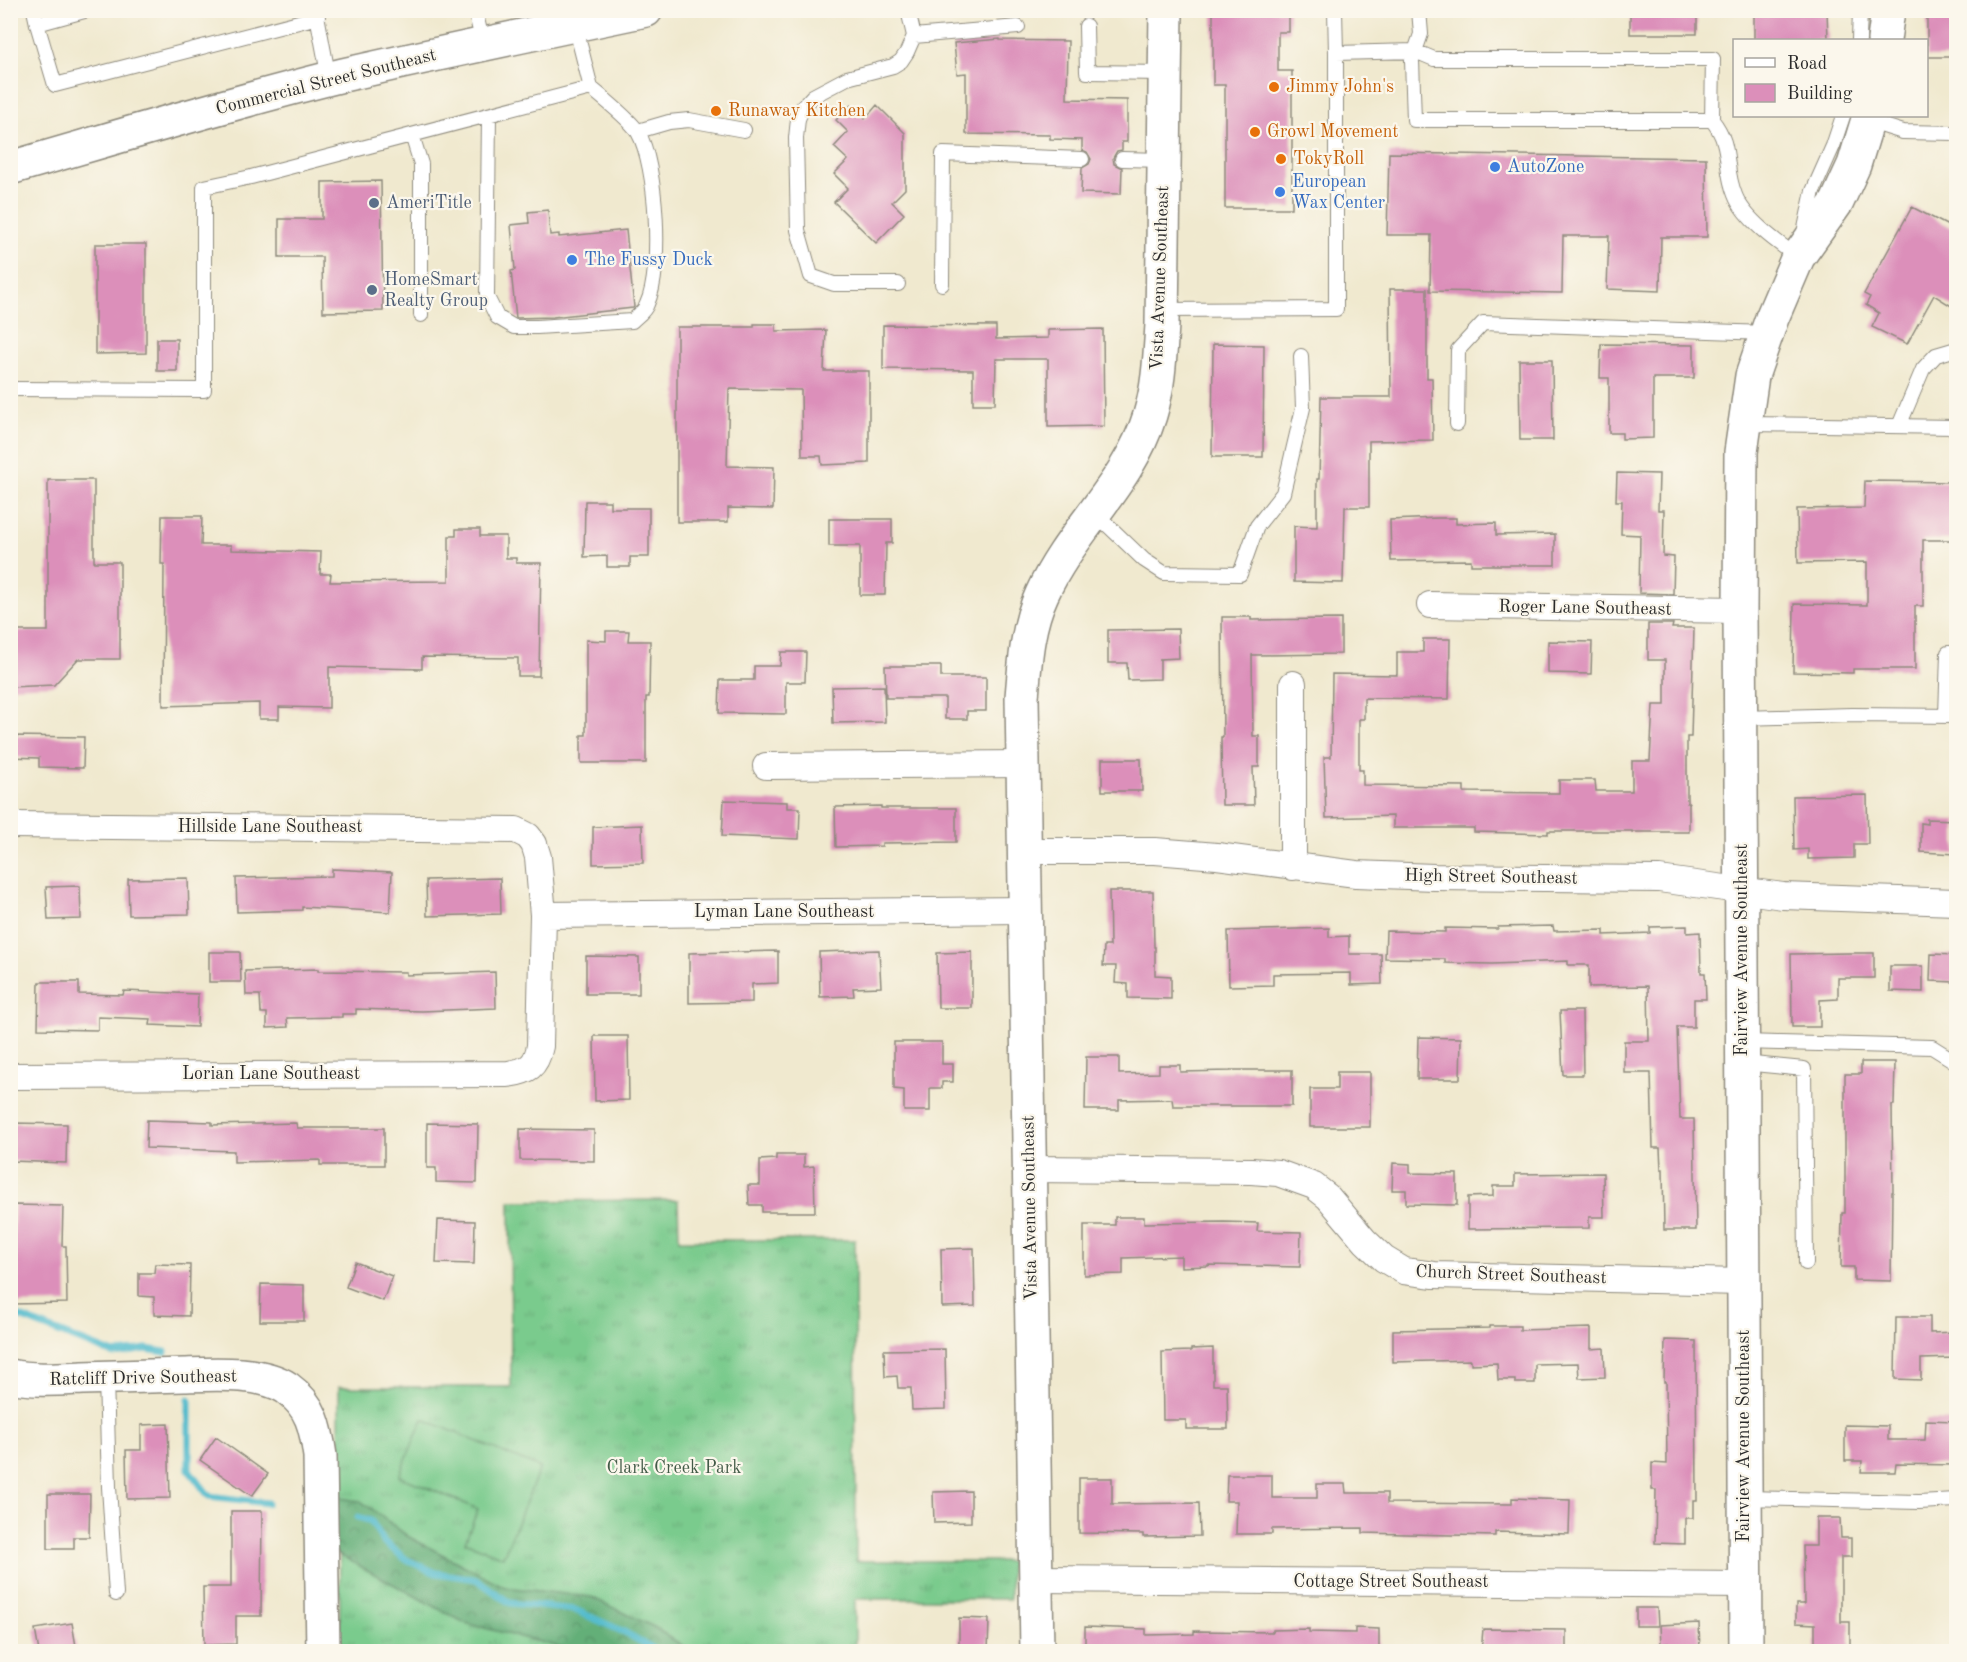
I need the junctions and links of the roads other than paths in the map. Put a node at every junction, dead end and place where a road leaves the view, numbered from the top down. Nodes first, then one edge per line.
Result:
1 (88, 10) edge
2 (475, 10) edge
3 (646, 10) edge
4 (908, 10) edge
5 (1166, 10) edge
6 (1335, 10) edge
7 (1419, 10) edge
8 (1860, 10) edge
9 (1888, 10) edge
10 (317, 14) edge
11 (36, 17) edge
12 (575, 25) junction
13 (1086, 26) dead end
14 (1018, 27) dead end
15 (914, 36) junction
16 (1859, 39) edge
17 (1884, 39) edge
18 (483, 44) junction
19 (1415, 51) junction
20 (1336, 53) junction
21 (1165, 73) junction
22 (329, 79) junction
23 (591, 88) junction
24 (489, 115) junction
25 (1860, 117) edge
26 (1712, 120) junction
27 (744, 130) dead end
28 (638, 131) junction
29 (1956, 133) edge
30 (412, 135) junction
31 (1082, 159) dead end
32 (1122, 159) dead end
33 (1164, 160) junction
34 (10, 168) edge
35 (1798, 257) junction
36 (897, 284) dead end
37 (942, 284) dead end
38 (1162, 309) junction
39 (422, 315) dead end
40 (1767, 333) junction
41 (1956, 351) edge
42 (1301, 356) dead end
43 (10, 389) edge
44 (1457, 424) dead end
45 (1745, 424) junction
46 (1955, 425) edge
47 (1899, 426) junction
48 (1095, 513) junction
49 (1430, 606) dead end
50 (1740, 610) junction
51 (1956, 653) edge
52 (1293, 684) dead end
53 (1951, 716) edge
54 (1741, 718) junction
55 (1024, 764) junction
56 (766, 766) dead end
57 (10, 825) edge
58 (1025, 851) junction
59 (1293, 867) junction
60 (1742, 890) junction
61 (1956, 902) edge
62 (1026, 910) junction
63 (543, 915) junction
64 (1743, 1052) junction
65 (1956, 1062) edge
66 (10, 1076) edge
67 (1029, 1169) junction
68 (1806, 1263) dead end
69 (1743, 1282) junction
70 (10, 1376) edge
71 (106, 1378) junction
72 (1745, 1498) junction
73 (1956, 1500) edge
74 (1037, 1579) junction
75 (1745, 1585) junction
76 (116, 1594) dead end
77 (322, 1652) edge
78 (1037, 1652) edge
79 (1746, 1652) edge

1 - 11 lane
2 - 18 lane
3 - 12 main road, Commercial Street Southeast
4 - 15 lane
5 - 21 main road, Vista Avenue Southeast
6 - 20 lane
7 - 19 lane
8 - 16 lane
9 - 17 main road
10 - 11 lane
10 - 22 lane
12 - 18 main road, Commercial Street Southeast
12 - 23 lane
13 - 21 lane
14 - 15 lane
15 - 36 lane
18 - 22 main road, Commercial Street Southeast
19 - 20 lane
19 - 26 lane
19 - 26 lane
20 - 38 lane
21 - 33 main road, Vista Avenue Southeast
22 - 34 main road, Commercial Street Southeast
23 - 24 lane
23 - 28 lane
24 - 28 lane
24 - 30 lane
25 - 29 lane
25 - 35 main road, Fairview Avenue Southeast
26 - 35 lane
27 - 28 lane
30 - 39 lane
30 - 43 lane
31 - 37 lane
32 - 33 lane
33 - 38 main road, Vista Avenue Southeast
35 - 40 main road, Fairview Avenue Southeast
38 - 48 main road, Vista Avenue Southeast
40 - 44 lane
40 - 45 main road, Fairview Avenue Southeast
41 - 47 lane
42 - 48 lane
45 - 47 lane
45 - 50 main road, Fairview Avenue Southeast
46 - 47 lane
48 - 55 main road, Vista Avenue Southeast
49 - 50 street, Roger Lane Southeast
50 - 54 main road, Fairview Avenue Southeast
51 - 53 lane
52 - 59 street
53 - 54 lane
54 - 60 main road, Fairview Avenue Southeast
55 - 56 street
55 - 58 main road, Vista Avenue Southeast
57 - 63 street, Hillside Lane Southeast
58 - 59 street, High Street Southeast
58 - 62 main road, Vista Avenue Southeast
59 - 60 street, High Street Southeast
60 - 61 street, High Street Southeast
60 - 64 main road, Fairview Avenue Southeast
62 - 63 street, Lyman Lane Southeast
62 - 67 main road, Vista Avenue Southeast
63 - 66 street, Lorian Lane Southeast
64 - 65 lane
64 - 68 lane
64 - 69 main road, Fairview Avenue Southeast
67 - 69 street, Church Street Southeast
67 - 74 main road, Vista Avenue Southeast
69 - 72 main road, Fairview Avenue Southeast
70 - 71 main road, Ratcliff Drive Southeast
71 - 76 lane
71 - 77 main road, Ratcliff Drive Southeast
72 - 73 lane
72 - 75 main road, Fairview Avenue Southeast
74 - 75 street, Cottage Street Southeast
74 - 78 main road, Vista Avenue Southeast
75 - 79 main road, Fairview Avenue Southeast

